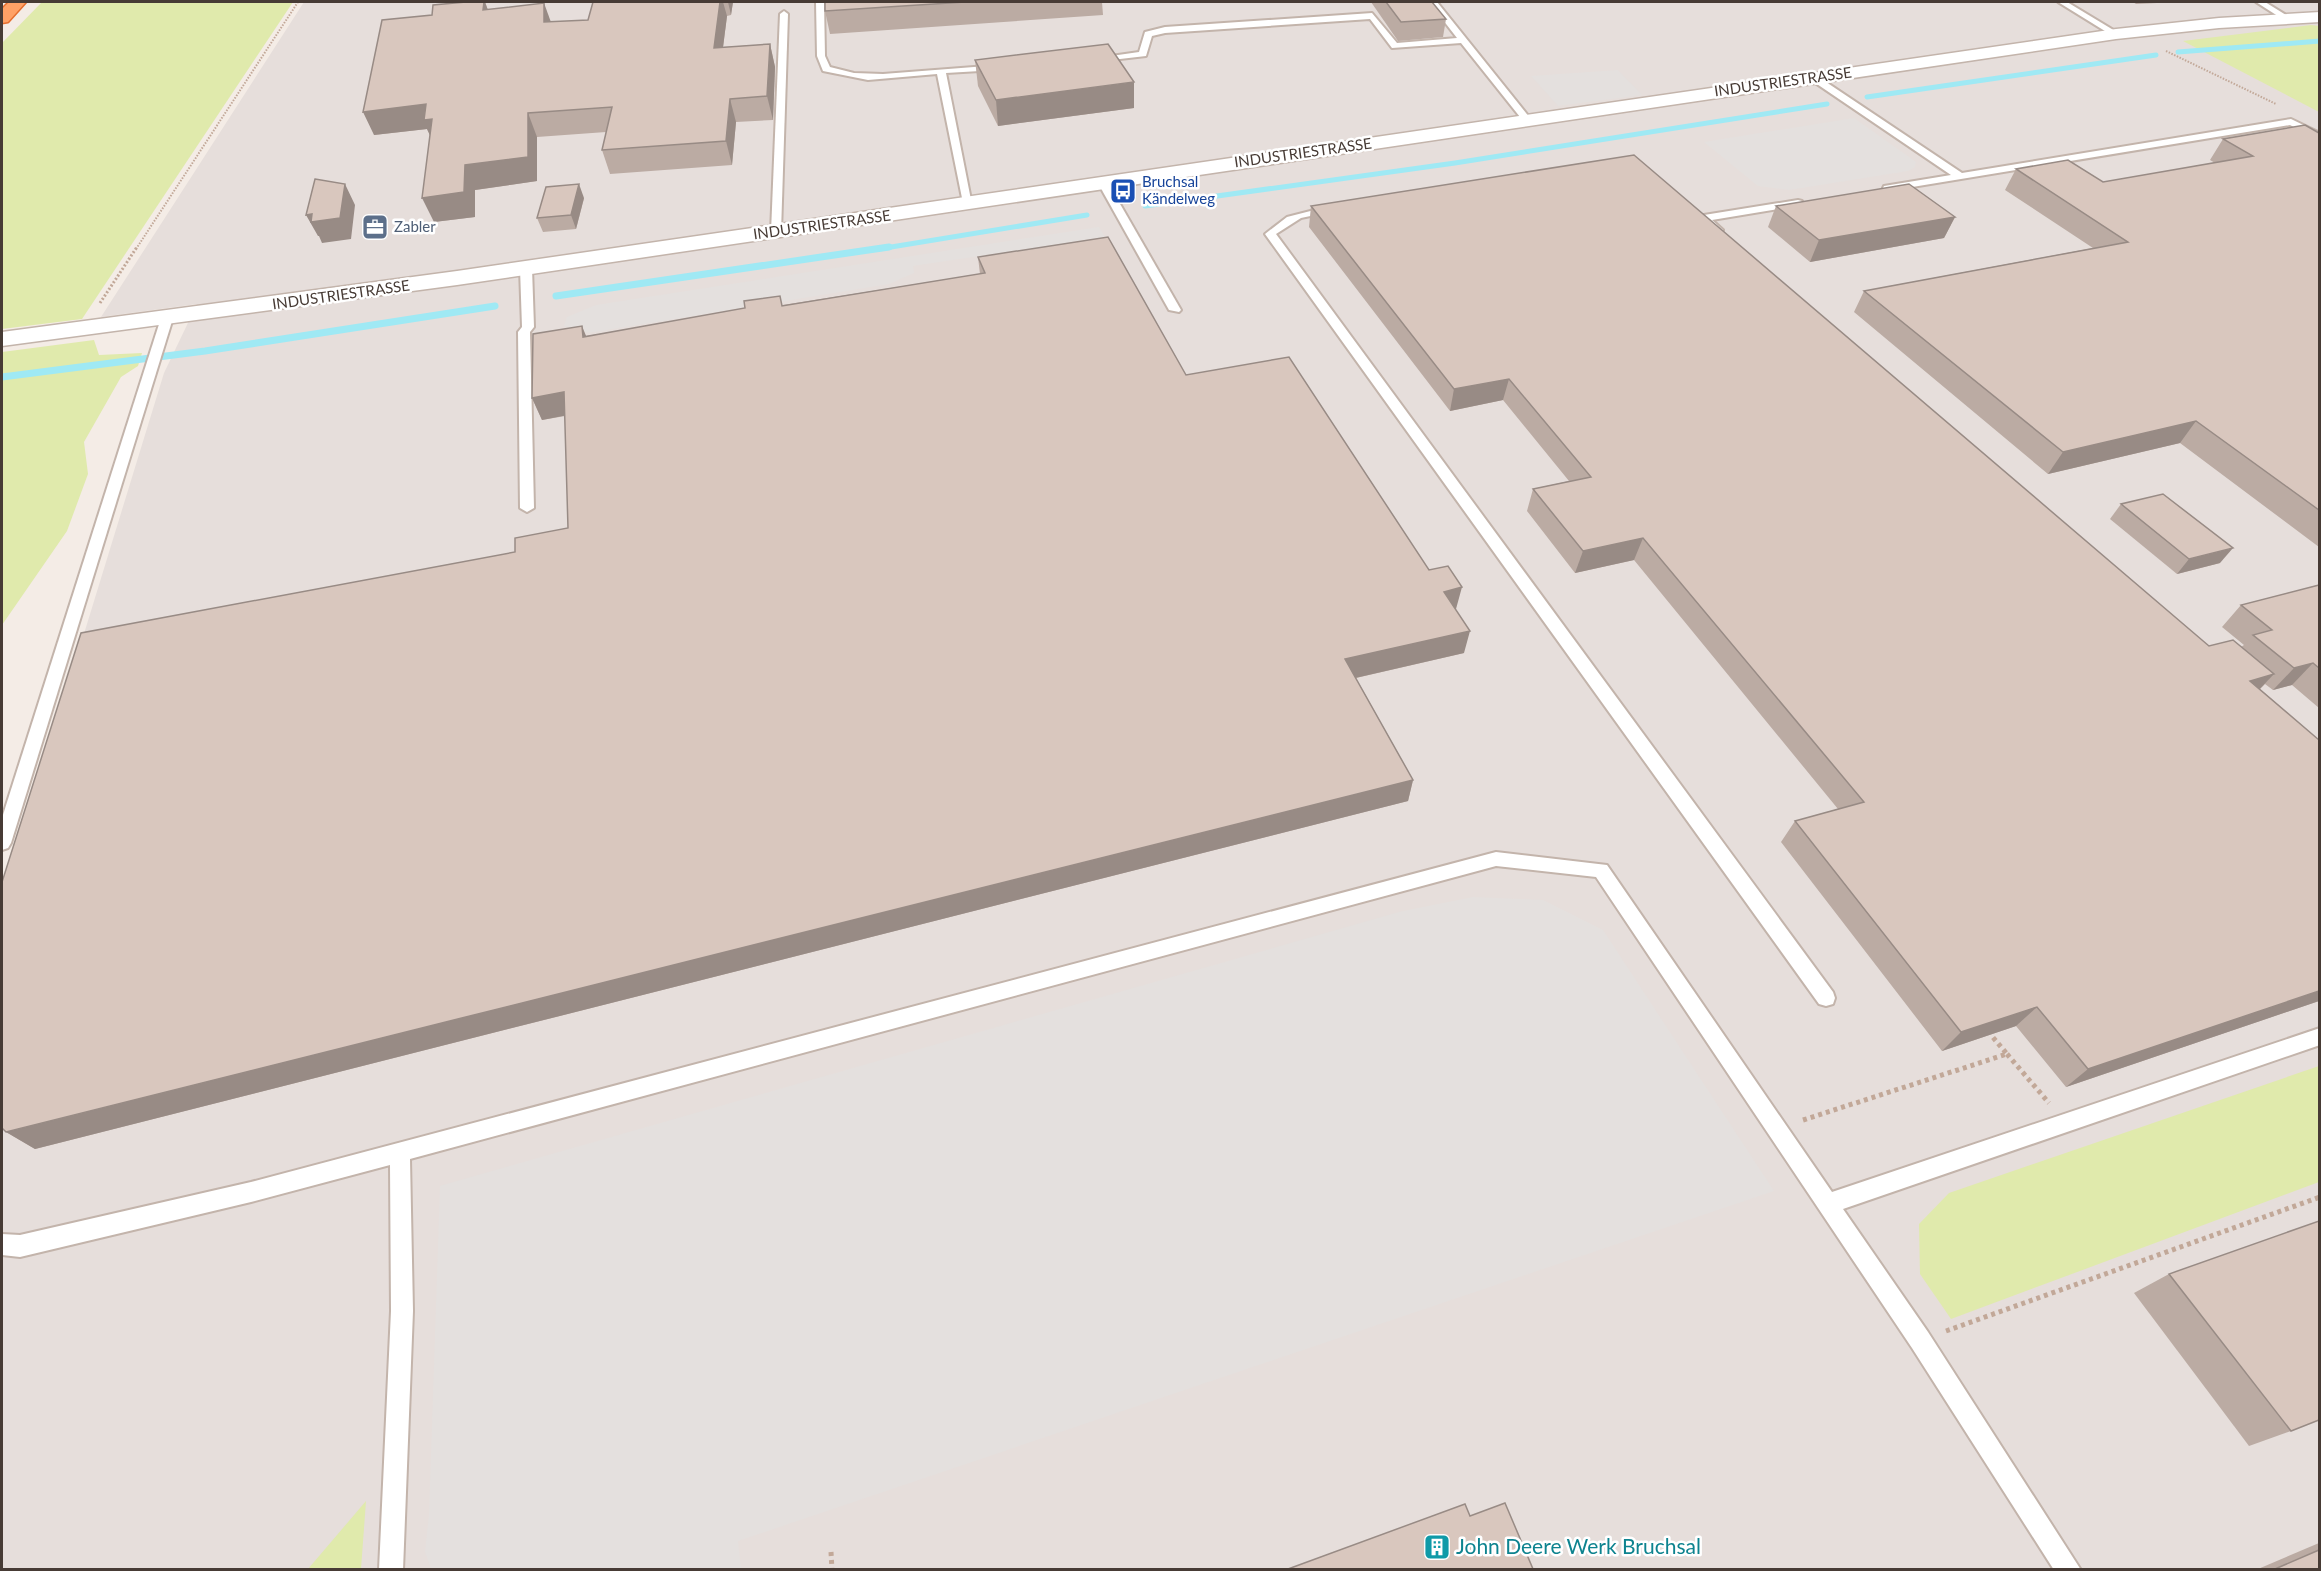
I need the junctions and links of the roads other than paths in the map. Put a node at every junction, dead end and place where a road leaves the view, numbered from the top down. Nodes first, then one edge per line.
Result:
1 (18, 2) edge
2 (820, 2) edge
3 (1433, 2) edge
4 (2062, 2) edge
5 (2260, 2) edge
6 (784, 14) dead end
7 (2319, 17) edge
8 (2, 18) edge
9 (2287, 18) junction
10 (2116, 34) junction
11 (1463, 40) junction
12 (1083, 59) edge
13 (1012, 65) edge
14 (941, 71) junction
15 (1814, 78) junction
16 (1527, 120) junction
17 (2319, 137) edge
18 (1961, 177) junction
19 (1105, 187) junction
20 (1879, 190) edge
21 (1809, 201) edge
22 (968, 203) junction
23 (1340, 208) edge
24 (776, 232) junction
25 (1731, 241) edge
26 (526, 268) junction
27 (1175, 310) dead end
28 (167, 318) junction
29 (2, 339) edge
30 (527, 508) dead end
31 (2, 843) edge
32 (1826, 998) dead end
33 (2319, 1036) edge
34 (400, 1152) junction
35 (1827, 1204) junction
36 (2, 1245) edge
37 (391, 1569) edge
38 (2069, 1569) edge

1 - 8 highway
2 - 14 lane
3 - 11 lane
4 - 10 lane
5 - 9 lane
6 - 24 lane
7 - 9 street, INDUSTRIESTRASSE
9 - 10 street, INDUSTRIESTRASSE
10 - 15 street, INDUSTRIESTRASSE
11 - 12 lane
11 - 16 lane
13 - 14 lane
14 - 22 lane
15 - 16 street, INDUSTRIESTRASSE
15 - 18 lane
16 - 19 street, INDUSTRIESTRASSE
17 - 18 lane
18 - 20 lane
19 - 22 street, INDUSTRIESTRASSE
19 - 27 lane
21 - 25 lane
22 - 24 street, INDUSTRIESTRASSE
23 - 32 lane
24 - 26 street, INDUSTRIESTRASSE
26 - 28 street, INDUSTRIESTRASSE
26 - 30 lane
28 - 29 street, INDUSTRIESTRASSE
28 - 31 lane
33 - 35 lane
34 - 35 lane
34 - 36 lane
34 - 37 lane
35 - 38 lane

